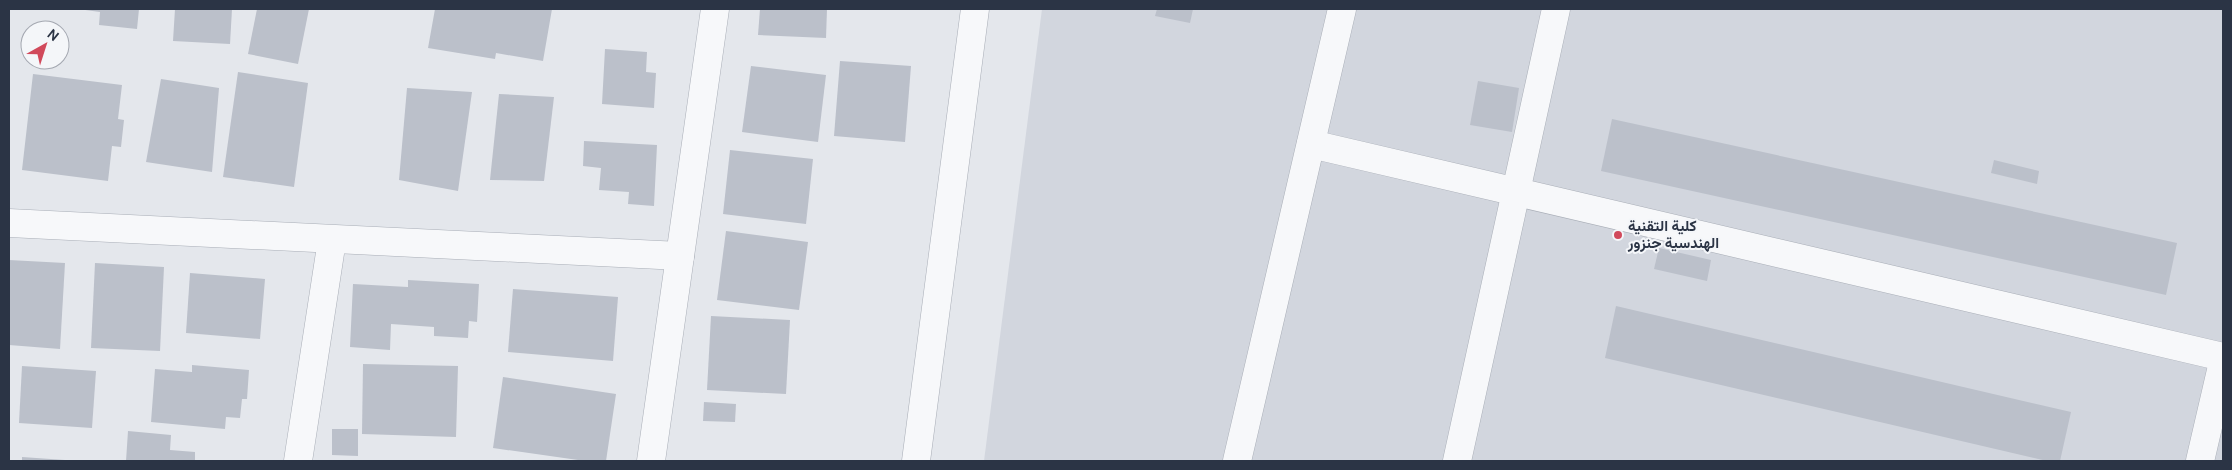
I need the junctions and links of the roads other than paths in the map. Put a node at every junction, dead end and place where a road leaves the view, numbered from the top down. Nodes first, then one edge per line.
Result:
1 (715, 9) edge
2 (976, 9) edge
3 (1342, 9) edge
4 (1556, 9) edge
5 (1311, 144) junction
6 (1516, 192) junction
7 (9, 223) edge
8 (332, 240) junction
9 (680, 256) junction
10 (2223, 357) edge
11 (2223, 362) edge
12 (298, 461) edge
13 (651, 461) edge
14 (916, 461) edge
15 (1237, 461) edge
16 (1457, 461) edge
17 (2200, 461) edge

1 - 9 street
2 - 14 street
3 - 5 street
4 - 6 street
5 - 6 street
5 - 15 street
6 - 10 street
6 - 16 street
7 - 8 street
8 - 9 street
8 - 12 street
9 - 13 street
11 - 17 street

